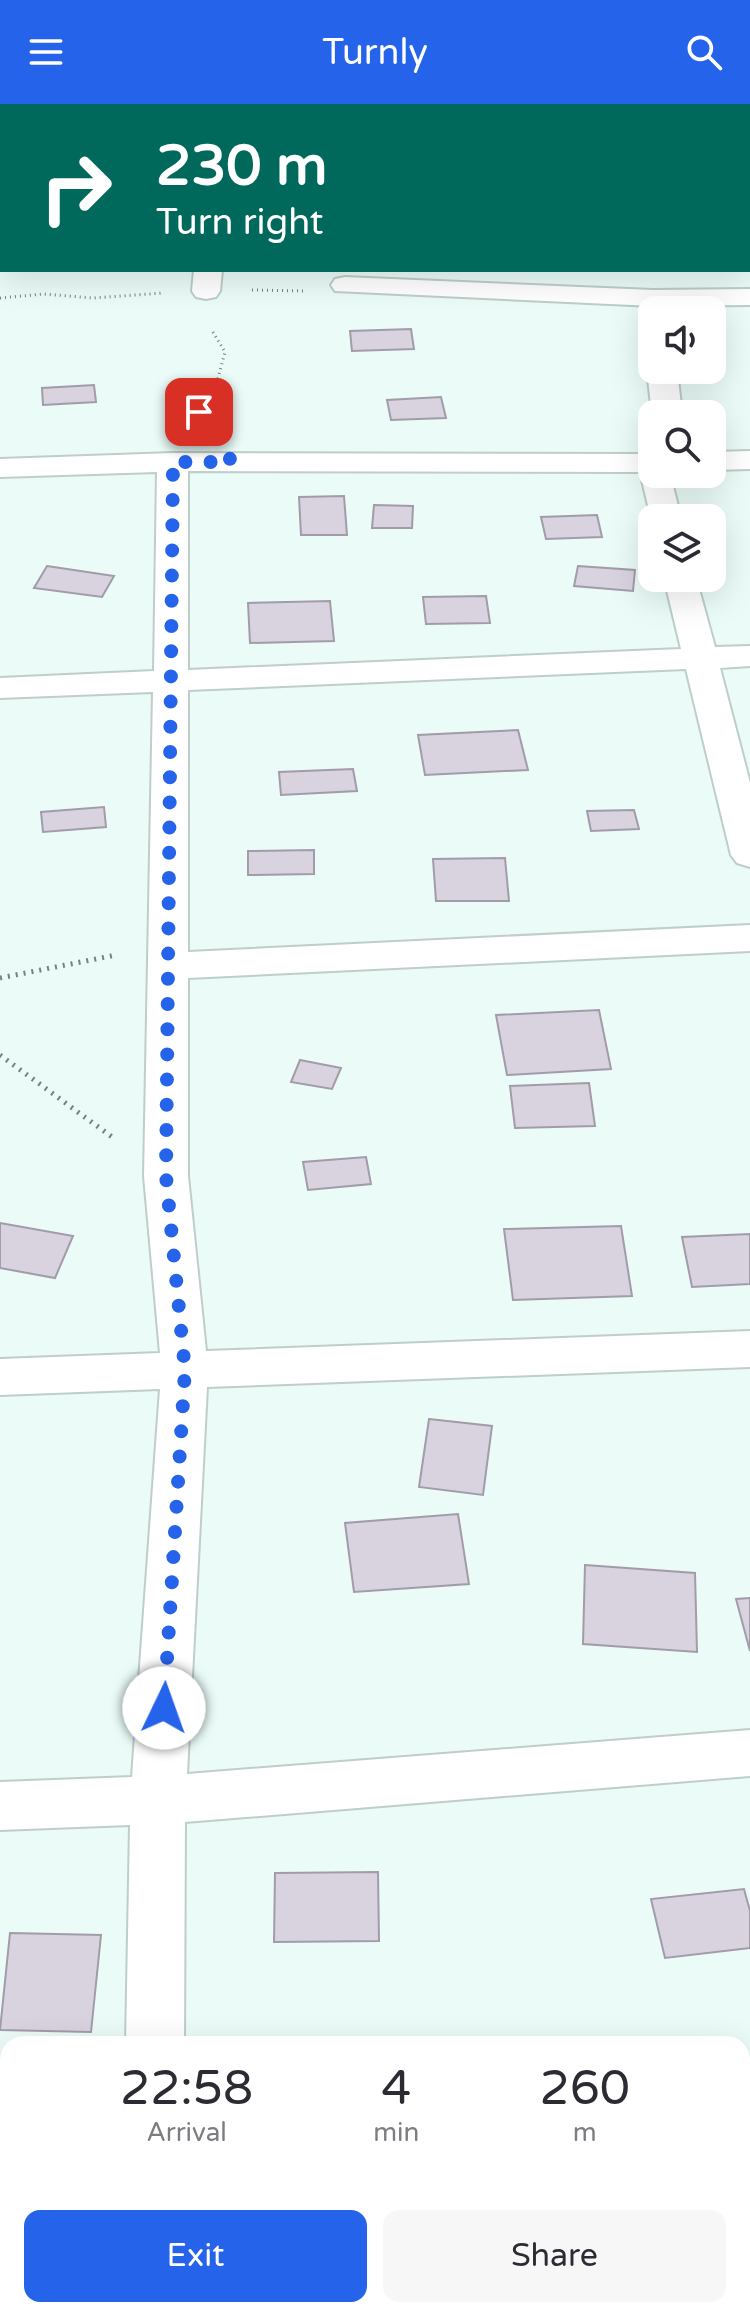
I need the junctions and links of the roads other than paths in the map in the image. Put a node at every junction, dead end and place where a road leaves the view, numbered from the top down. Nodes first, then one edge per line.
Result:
1 (648, 272) edge
2 (345, 285) dead end
3 (653, 296) edge
4 (750, 297) edge
5 (726, 299) edge
6 (638, 303) edge
7 (750, 460) edge
8 (726, 461) edge
9 (173, 462) junction
10 (638, 464) edge
11 (0, 468) edge
12 (684, 592) edge
13 (750, 656) edge
14 (700, 658) junction
15 (171, 681) junction
16 (0, 688) edge
17 (750, 855) edge
18 (750, 938) edge
19 (168, 955) junction
20 (750, 1349) edge
21 (185, 1370) junction
22 (0, 1377) edge
23 (750, 1753) edge
24 (158, 1800) junction
25 (0, 1806) edge
26 (155, 2036) edge

1 - 3 street
2 - 6 street
4 - 5 street
7 - 8 street
9 - 10 street
9 - 11 street
9 - 15 street
12 - 14 street
13 - 14 street
14 - 15 street
14 - 17 street
15 - 16 street
15 - 19 street
18 - 19 street
19 - 21 street
20 - 21 street
21 - 22 street
21 - 24 street
23 - 24 street
24 - 25 street
24 - 26 street

